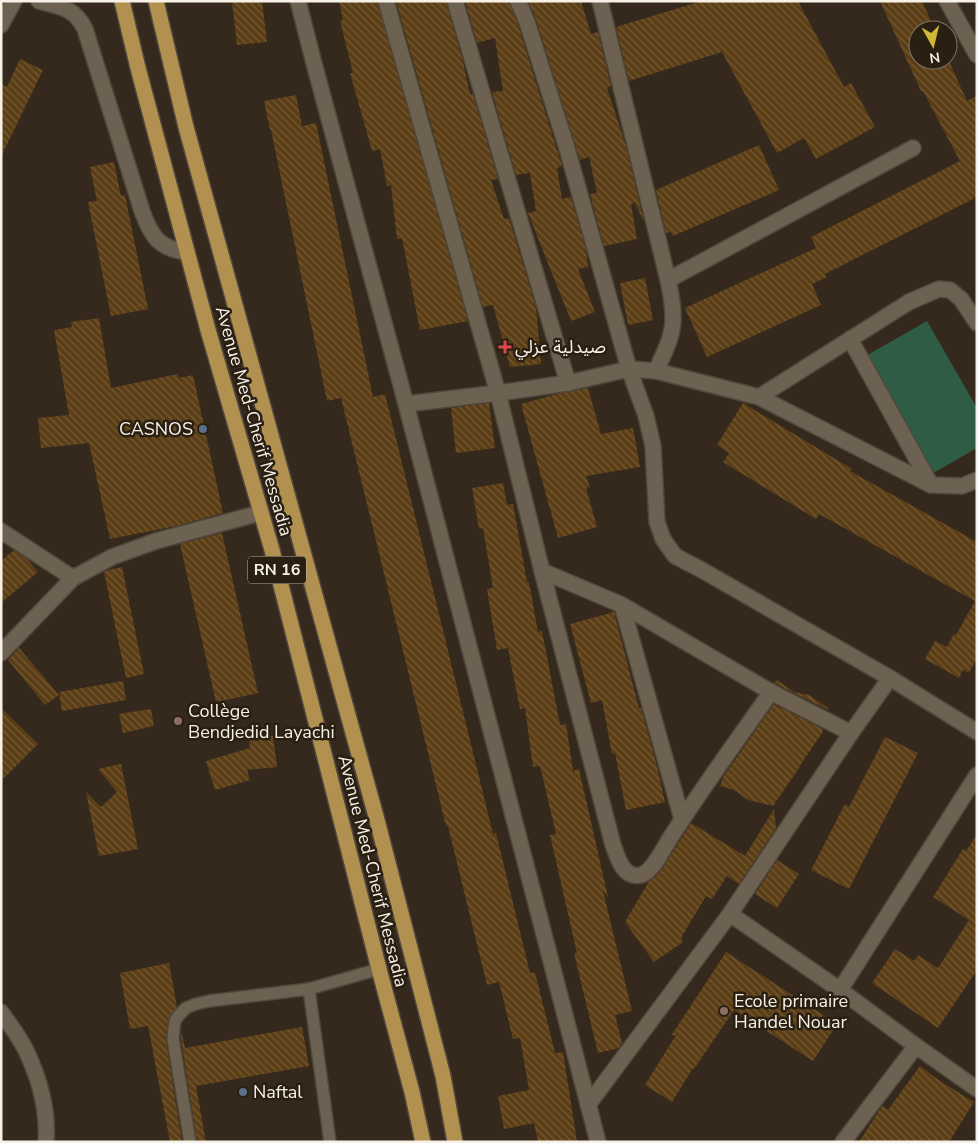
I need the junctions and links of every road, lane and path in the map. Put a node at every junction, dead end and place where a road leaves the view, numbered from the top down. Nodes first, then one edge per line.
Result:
1 (14, 1) edge
2 (39, 1) edge
3 (122, 1) edge
4 (156, 1) edge
5 (298, 1) edge
6 (386, 1) edge
7 (456, 1) edge
8 (518, 1) edge
9 (600, 1) edge
10 (946, 1) edge
11 (1, 25) edge
12 (977, 55) edge
13 (913, 148) dead end
14 (187, 252) junction
15 (668, 280) junction
16 (977, 323) edge
17 (850, 339) junction
18 (628, 369) junction
19 (656, 371) junction
20 (568, 383) junction
21 (498, 393) junction
22 (759, 397) junction
23 (406, 404) junction
24 (977, 480) edge
25 (931, 485) junction
26 (260, 513) junction
27 (1, 531) edge
28 (542, 571) junction
29 (73, 578) junction
30 (622, 604) junction
31 (1, 653) edge
32 (890, 678) junction
33 (771, 692) junction
34 (977, 732) edge
35 (852, 733) junction
36 (977, 775) edge
37 (682, 819) junction
38 (730, 914) junction
39 (379, 969) junction
40 (309, 989) junction
41 (840, 990) junction
42 (1, 1012) edge
43 (916, 1046) junction
44 (977, 1089) edge
45 (588, 1105) junction
46 (46, 1142) edge
47 (190, 1142) edge
48 (330, 1142) edge
49 (423, 1142) edge
50 (455, 1142) edge
51 (598, 1142) edge
52 (843, 1142) edge

1 - 11 street
2 - 14 street
3 - 14 highway, Avenue Med-Cherif Messadia / RN 16
4 - 50 highway, Avenue Med-Cherif Messadia / RN 16
5 - 23 street
6 - 21 street
7 - 20 street
8 - 18 street
9 - 15 street
10 - 12 street
13 - 15 street
14 - 26 highway, Avenue Med-Cherif Messadia / RN 16
15 - 19 street
16 - 17 street
17 - 22 street
17 - 25 street
18 - 19 street
18 - 20 street
18 - 32 street
19 - 22 street
20 - 21 street
21 - 23 street
21 - 28 street
22 - 25 street
23 - 45 street
24 - 25 street
26 - 29 street
26 - 39 highway, Avenue Med-Cherif Messadia / RN 16
27 - 29 street
28 - 30 street
28 - 37 street
29 - 31 street
30 - 33 street
30 - 37 street
32 - 34 street
32 - 35 street
33 - 35 street
33 - 37 street
35 - 38 street
36 - 41 street
38 - 41 street
38 - 45 street
39 - 40 lane
39 - 49 highway, Avenue Med-Cherif Messadia / RN 16
40 - 47 lane
40 - 48 lane
41 - 43 street
42 - 46 street
43 - 44 street
43 - 52 street
45 - 51 street

